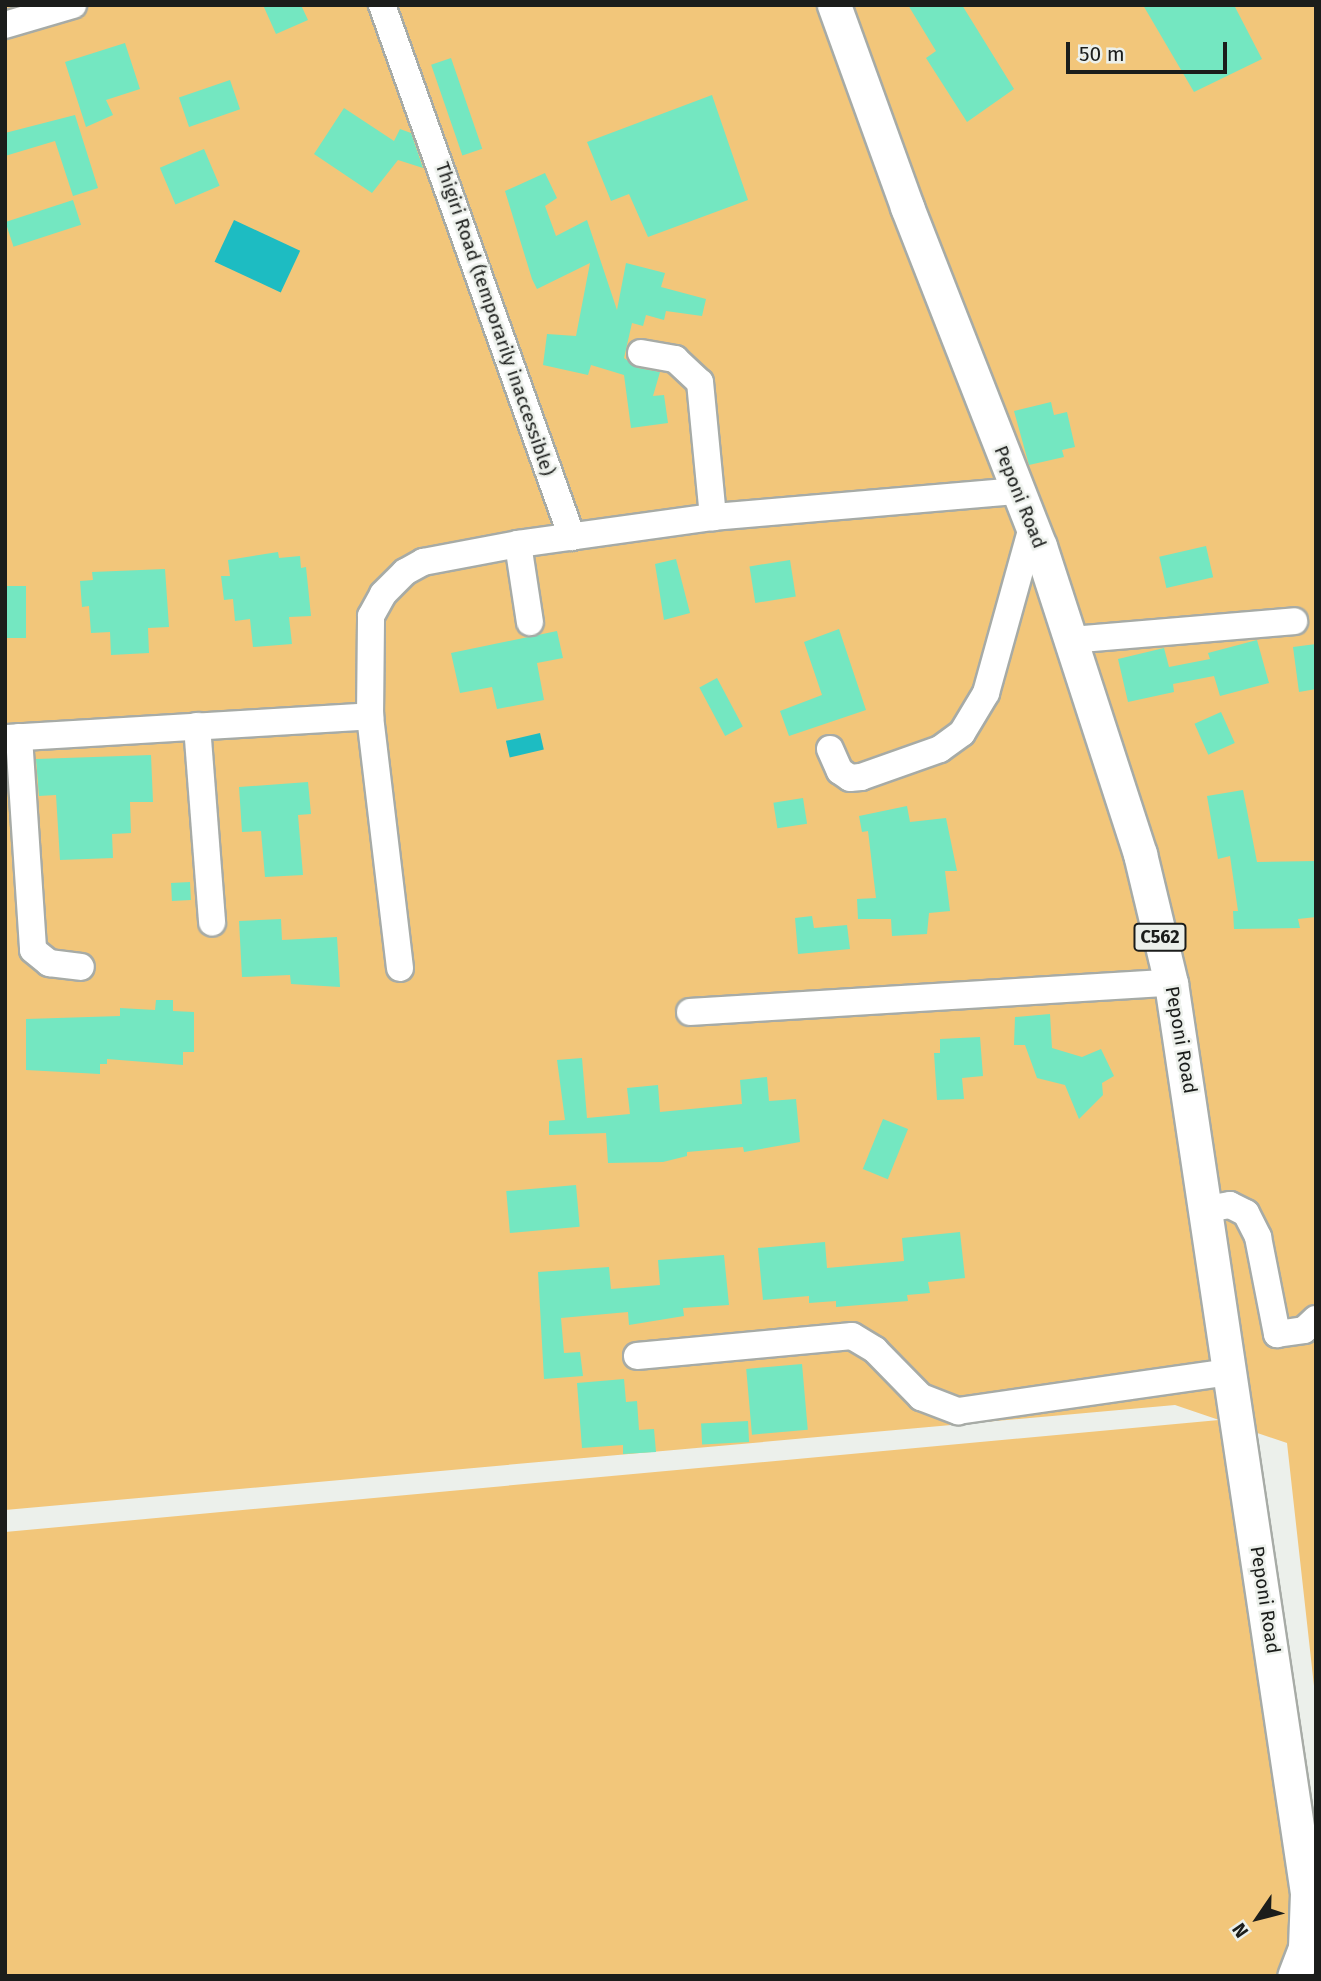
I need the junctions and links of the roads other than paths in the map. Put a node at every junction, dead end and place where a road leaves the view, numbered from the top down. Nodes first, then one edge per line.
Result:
1 (73, 5) edge
2 (382, 5) edge
3 (834, 5) edge
4 (5, 25) edge
5 (641, 353) dead end
6 (1017, 491) junction
7 (713, 517) junction
8 (1032, 527) junction
9 (572, 537) junction
10 (518, 544) junction
11 (1294, 621) dead end
12 (530, 622) dead end
13 (1070, 640) junction
14 (370, 716) junction
15 (197, 726) junction
16 (12, 738) edge
17 (830, 749) dead end
18 (212, 922) dead end
19 (81, 967) dead end
20 (400, 968) dead end
21 (1171, 983) junction
22 (690, 1012) dead end
23 (1207, 1209) junction
24 (1316, 1320) edge
25 (637, 1356) dead end
26 (1230, 1372) junction
27 (1313, 1921) edge
28 (1294, 1976) edge

1 - 4 street
2 - 9 street, Thigiri Road (temporarily inaccessible)
3 - 6 main road, Peponi Road / C562
5 - 7 street
6 - 7 street
6 - 8 main road, Peponi Road / C562
7 - 9 street
8 - 13 main road, Peponi Road / C562
8 - 17 street
9 - 10 street
10 - 12 street
10 - 14 street
11 - 13 street
13 - 21 main road, Peponi Road / C562
14 - 15 street
14 - 20 street
15 - 16 street
15 - 18 street
16 - 19 street
21 - 22 street
21 - 23 main road, Peponi Road / C562
23 - 24 street
23 - 26 main road, Peponi Road / C562
25 - 26 street
26 - 27 main road, Peponi Road / C562
27 - 28 main road, Peponi Road / C562

